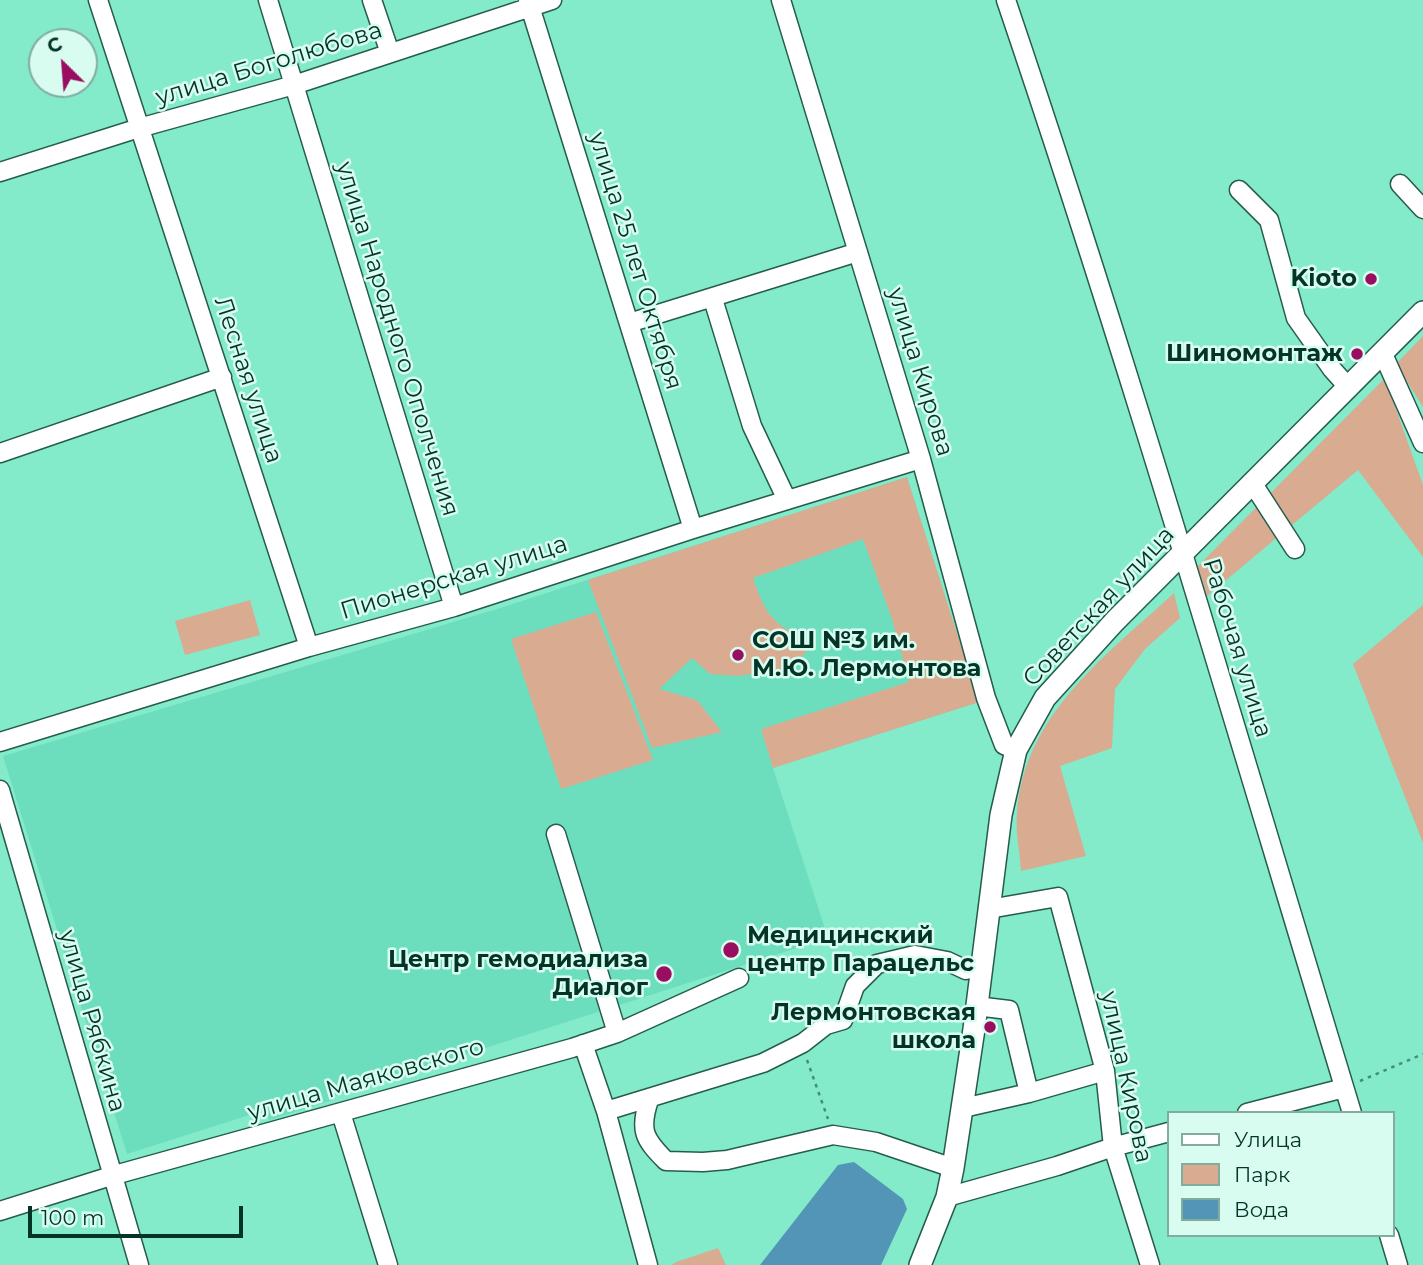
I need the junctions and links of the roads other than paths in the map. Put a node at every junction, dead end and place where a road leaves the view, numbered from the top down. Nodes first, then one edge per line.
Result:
1 (98, 0) edge
2 (268, 0) edge
3 (372, 0) edge
4 (552, 0) edge
5 (781, 0) edge
6 (1006, 0) edge
7 (529, 3) edge
8 (390, 53) junction
9 (294, 85) junction
10 (139, 128) junction
11 (0, 172) edge
12 (1400, 184) dead end
13 (1239, 190) dead end
14 (1423, 209) edge
15 (858, 252) junction
16 (713, 299) junction
17 (1423, 312) edge
18 (629, 323) junction
19 (1384, 354) junction
20 (222, 377) junction
21 (1349, 388) junction
22 (1423, 443) edge
23 (0, 453) edge
24 (921, 459) junction
25 (1253, 484) junction
26 (787, 500) junction
27 (693, 529) junction
28 (1295, 549) dead end
29 (1183, 554) junction
30 (454, 607) junction
31 (309, 647) junction
32 (0, 742) edge
33 (1016, 750) junction
34 (0, 790) edge
35 (556, 834) dead end
36 (989, 909) junction
37 (982, 963) junction
38 (738, 978) dead end
39 (976, 1006) junction
40 (617, 1033) junction
41 (583, 1044) junction
42 (1105, 1071) junction
43 (1344, 1088) junction
44 (1029, 1093) junction
45 (649, 1100) junction
46 (963, 1108) junction
47 (606, 1111) junction
48 (1255, 1111) edge
49 (1351, 1111) edge
50 (341, 1113) junction
51 (1168, 1132) edge
52 (1113, 1147) junction
53 (953, 1168) junction
54 (111, 1176) junction
55 (947, 1197) junction
56 (0, 1211) edge
57 (1390, 1237) edge
58 (139, 1265) edge
59 (388, 1265) edge
60 (648, 1265) edge
61 (920, 1265) edge
62 (1150, 1265) edge
63 (1398, 1265) edge

1 - 10 street, Лесная улица
2 - 9 street, улица Народного Ополчения
3 - 8 street
4 - 7 street, улица Боголюбова
5 - 15 street, улица Кирова
6 - 29 street, Рабочая улица
7 - 8 street, улица Боголюбова
7 - 18 street, улица 25 лет Октября
8 - 9 street, улица Боголюбова
9 - 10 street, улица Боголюбова
9 - 30 street, улица Народного Ополчения
10 - 11 street, улица Боголюбова
10 - 20 street, Лесная улица
12 - 14 street
13 - 21 street
15 - 16 street
15 - 24 street, улица Кирова
16 - 18 street
16 - 26 street
17 - 19 main road, Советская улица
18 - 27 street, улица 25 лет Октября
19 - 21 main road, Советская улица
19 - 22 street
20 - 23 street
20 - 31 street, Лесная улица
21 - 25 main road, Советская улица
24 - 26 street, Пионерская улица
24 - 33 street, улица Кирова
25 - 28 street
25 - 29 main road, Советская улица
26 - 27 street, Пионерская улица
27 - 30 street, Пионерская улица
29 - 33 main road, Советская улица
29 - 43 street, Рабочая улица
30 - 31 street, Пионерская улица
31 - 32 street, Пионерская улица
33 - 36 main road, Советская улица
34 - 54 street, улица Рябкина
35 - 40 street
36 - 37 main road, Советская улица
36 - 42 street, улица Кирова
37 - 39 main road, Советская улица
37 - 45 street
38 - 40 street, улица Маяковского
39 - 44 street
39 - 46 main road, Советская улица
40 - 41 street, улица Маяковского
41 - 47 street
41 - 50 street, улица Маяковского
42 - 44 street
42 - 52 street, улица Кирова
43 - 48 street
43 - 49 street, Рабочая улица
44 - 46 street
45 - 47 street
45 - 53 street
46 - 53 main road, Советская улица
47 - 60 street
50 - 54 street, улица Маяковского
50 - 59 street
51 - 52 street
52 - 55 street
52 - 62 street, улица Кирова
53 - 55 main road, Советская улица
54 - 56 street, улица Маяковского
54 - 58 street, улица Рябкина
55 - 61 main road, Советская улица
57 - 63 street

